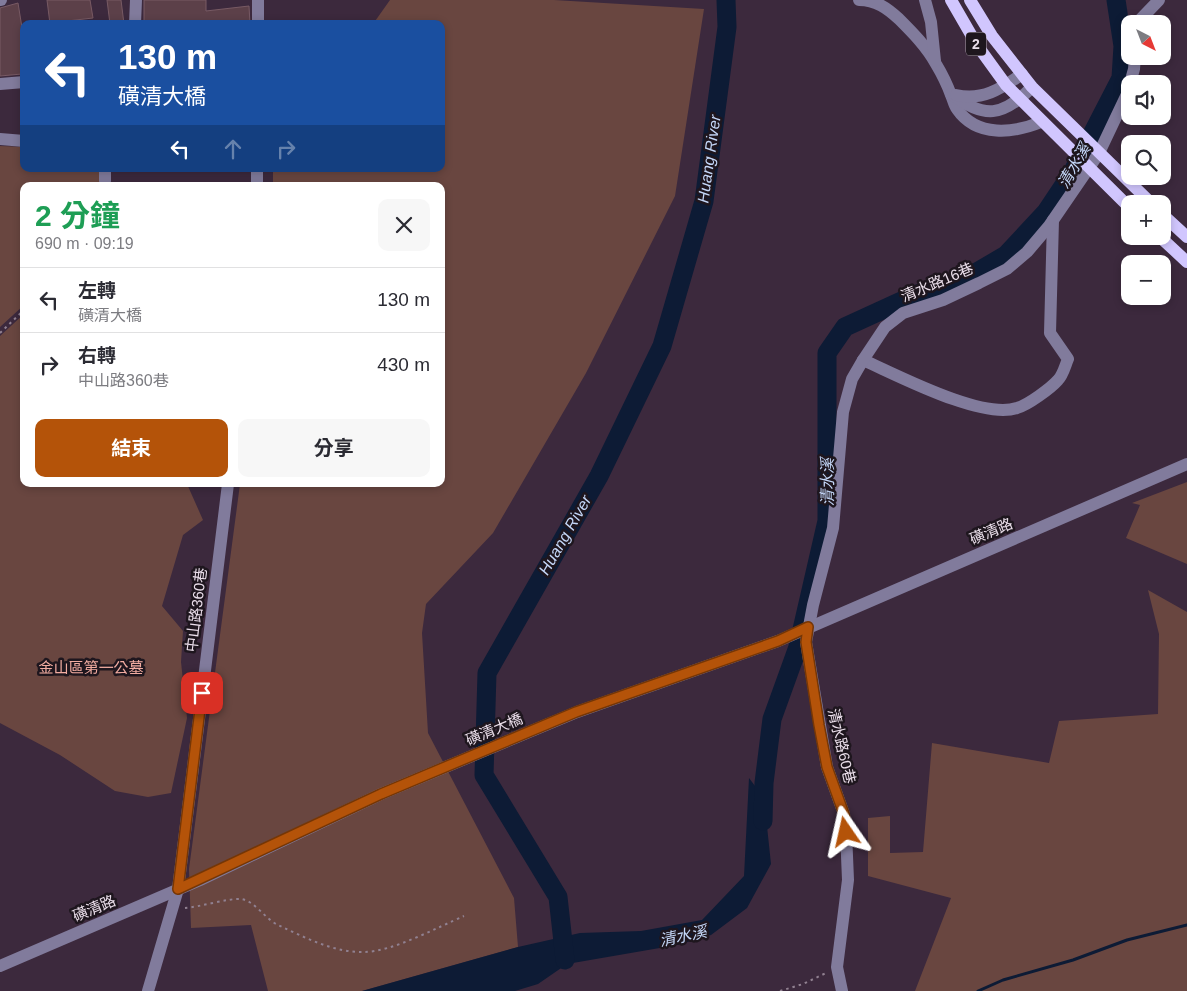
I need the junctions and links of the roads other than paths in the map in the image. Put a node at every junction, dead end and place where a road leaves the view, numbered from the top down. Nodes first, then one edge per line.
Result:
1 (136, 0) edge
2 (258, 0) edge
3 (859, 0) edge
4 (871, 0) edge
5 (893, 0) edge
6 (924, 0) edge
7 (951, 0) edge
8 (970, 0) edge
9 (1159, 0) edge
10 (1145, 15) edge
11 (135, 20) edge
12 (258, 20) edge
13 (935, 62) junction
14 (1134, 65) edge
15 (1022, 74) junction
16 (20, 82) edge
17 (0, 84) edge
18 (1006, 85) junction
19 (1032, 87) junction
20 (951, 94) junction
21 (1020, 100) junction
22 (1041, 122) junction
23 (0, 139) edge
24 (20, 141) edge
25 (1097, 152) junction
26 (1086, 166) junction
27 (1142, 195) edge
28 (1121, 199) edge
29 (1053, 220) junction
30 (1171, 222) edge
31 (1187, 237) edge
32 (1169, 245) edge
33 (1187, 262) edge
34 (863, 360) junction
35 (1187, 464) edge
36 (228, 487) edge
37 (808, 627) junction
38 (200, 880) joint
39 (178, 889) junction
40 (0, 966) edge
41 (148, 991) edge
42 (842, 991) edge

1 - 11 street
2 - 12 street
3 - 4 street
4 - 5 street
4 - 13 street
6 - 13 street
7 - 18 main road, 2
8 - 15 main road, 2
9 - 10 street
13 - 20 street
14 - 25 street, 清水路16巷
15 - 18 street
15 - 19 main road, 2
16 - 17 street
18 - 20 street
18 - 21 main road, 2
19 - 21 street
19 - 25 main road, 2
20 - 21 street
20 - 22 street
21 - 22 main road, 2
22 - 26 main road, 2
23 - 24 street
25 - 26 street, 清水路16巷
25 - 27 main road, 2
26 - 28 main road, 2
26 - 29 street, 清水路16巷
29 - 34 street, 清水路16巷
29 - 34 street
30 - 31 main road
32 - 33 main road
34 - 37 street, 清水路16巷
35 - 37 street, 磺清路
36 - 39 street, 中山路360巷
37 - 38 street, 磺清大橋
37 - 42 street, 清水路60巷
38 - 39 street, 磺清路
39 - 40 street, 磺清路
39 - 41 street, 中山路360巷

